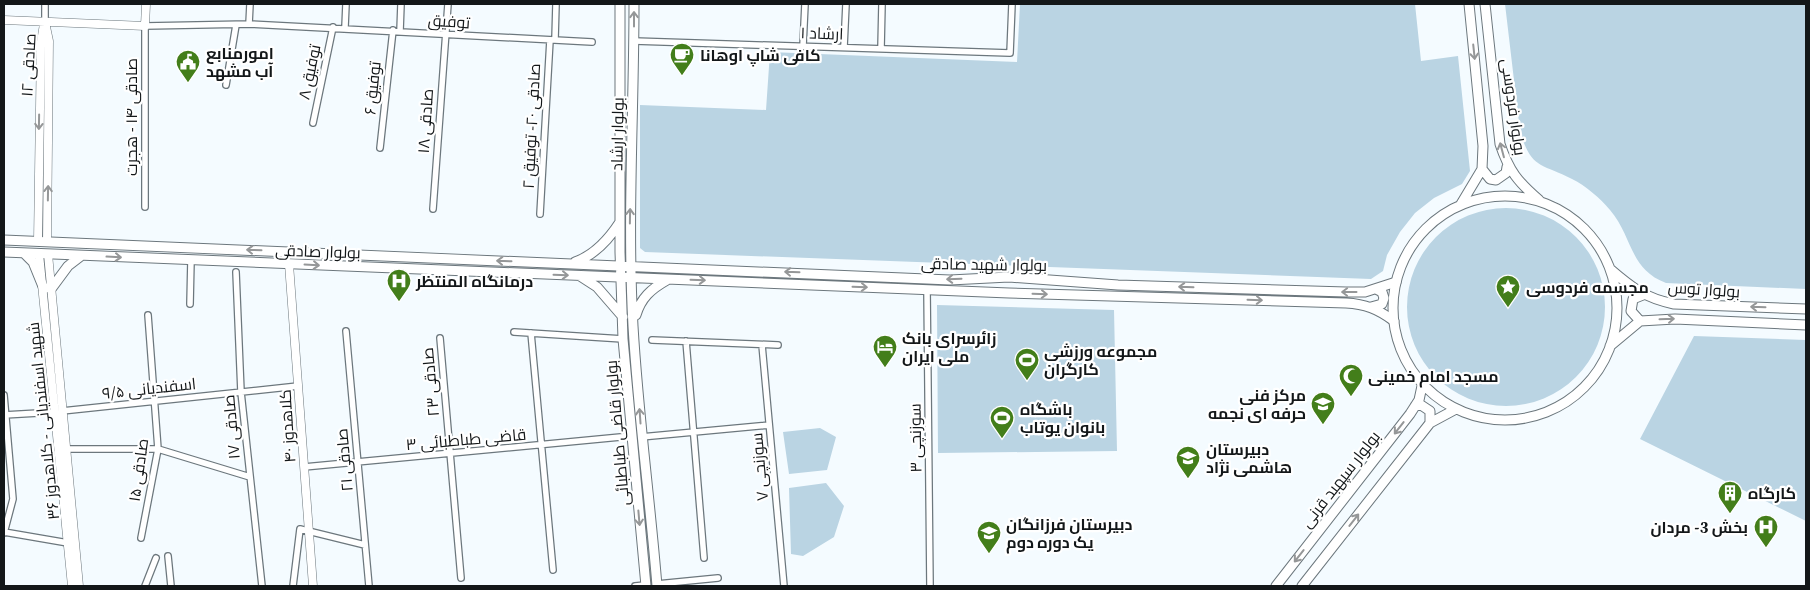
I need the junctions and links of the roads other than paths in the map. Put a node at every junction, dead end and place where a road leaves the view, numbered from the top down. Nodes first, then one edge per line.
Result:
1 (45, 4) edge
2 (146, 4) edge
3 (250, 4) edge
4 (346, 4) edge
5 (401, 4) edge
6 (448, 4) edge
7 (556, 4) edge
8 (620, 4) edge
9 (634, 4) edge
10 (805, 4) edge
11 (846, 4) edge
12 (882, 4) edge
13 (1012, 4) edge
14 (1469, 4) edge
15 (1485, 4) edge
16 (4, 20) edge
17 (45, 22) junction
18 (249, 24) junction
19 (236, 25) junction
20 (145, 26) junction
21 (333, 27) junction
22 (345, 28) junction
23 (392, 30) junction
24 (400, 31) junction
25 (445, 35) junction
26 (552, 40) junction
27 (634, 41) junction
28 (592, 42) dead end
29 (803, 46) junction
30 (844, 47) junction
31 (881, 48) junction
32 (226, 85) dead end
33 (313, 123) dead end
34 (380, 148) dead end
35 (1507, 167) junction
36 (1482, 170) junction
37 (1541, 202) junction
38 (1461, 204) junction
39 (145, 208) dead end
40 (433, 209) dead end
41 (540, 214) dead end
42 (620, 221) junction
43 (4, 240) edge
44 (43, 241) junction
45 (4, 252) edge
46 (24, 253) junction
47 (43, 254) junction
48 (81, 256) junction
49 (191, 260) junction
50 (570, 263) junction
51 (289, 264) junction
52 (620, 265) junction
53 (632, 265) junction
54 (1610, 269) junction
55 (236, 272) dead end
56 (580, 276) junction
57 (621, 277) junction
58 (1009, 277) junction
59 (632, 278) junction
60 (669, 279) junction
61 (1396, 282) junction
62 (47, 289) junction
63 (1376, 289) junction
64 (927, 290) junction
65 (1009, 293) junction
66 (1643, 295) junction
67 (190, 304) dead end
68 (1370, 307) junction
69 (1806, 308) edge
70 (148, 315) dead end
71 (622, 317) junction
72 (1394, 320) junction
73 (1640, 321) junction
74 (633, 325) junction
75 (1806, 325) edge
76 (346, 331) dead end
77 (514, 332) dead end
78 (532, 333) junction
79 (440, 338) dead end
80 (624, 339) junction
81 (652, 340) dead end
82 (686, 341) junction
83 (762, 345) junction
84 (778, 345) dead end
85 (1610, 346) junction
86 (298, 386) junction
87 (1422, 386) junction
88 (242, 392) junction
89 (4, 395) edge
90 (154, 400) junction
91 (1415, 406) junction
92 (1456, 409) junction
93 (59, 412) junction
94 (5, 415) edge
95 (1430, 423) junction
96 (769, 425) junction
97 (694, 432) junction
98 (631, 436) junction
99 (641, 436) junction
100 (541, 446) junction
101 (66, 449) junction
102 (158, 449) junction
103 (450, 454) junction
104 (358, 462) junction
105 (304, 467) junction
106 (250, 477) junction
107 (309, 531) junction
108 (4, 532) edge
109 (141, 538) dead end
110 (68, 543) junction
111 (365, 545) junction
112 (168, 556) dead end
113 (156, 558) dead end
114 (704, 558) dead end
115 (552, 570) dead end
116 (461, 578) dead end
117 (718, 578) dead end
118 (657, 585) edge
119 (72, 586) edge
120 (78, 586) edge
121 (145, 586) edge
122 (172, 586) edge
123 (262, 586) edge
124 (293, 586) edge
125 (313, 586) edge
126 (369, 586) edge
127 (635, 586) edge
128 (646, 586) edge
129 (784, 586) edge
130 (930, 586) edge
131 (1276, 586) edge
132 (1302, 586) edge

1 - 17 street
2 - 20 street
3 - 18 street
4 - 22 street
5 - 24 street
6 - 25 street, صادقی ۱۸
7 - 26 street, صادقی ۲۰- توفیق ۲
8 - 42 main road, بولوار ارشاد
27 -> 9 main road, بولوار ارشاد
10 - 29 street
11 - 30 street
12 - 31 street
13 - 31 street, ارشاد ۱
14 -> 36 main road, بولوار فردوسی
35 -> 15 main road, بولوار فردوسی
16 - 17 street, توفیق
17 - 20 street, توفیق
17 - 44 street, صادقی ۱۲
18 - 19 street, توفیق
18 - 21 street, توفیق
19 - 20 street, توفیق
19 - 32 street
20 - 39 street, صادقی ۱۴ - هجرت
21 - 22 street, توفیق
21 - 33 street, توفیق ۸
22 - 23 street, توفیق
23 - 24 street, توفیق
23 - 34 street, توفیق ۶
24 - 25 street, توفیق
25 - 26 street, توفیق
25 - 40 street, صادقی ۱۸
26 - 28 street, توفیق
26 - 41 street, صادقی ۲۰- توفیق ۲
27 - 29 street, ارشاد ۱
53 -> 27 main road, بولوار ارشاد
29 - 30 street, ارشاد ۱
30 - 31 street, ارشاد ۱
35 - 36 main road
35 - 37 main road, بولوار فردوسی
36 - 38 main road, بولوار فردوسی
37 - 38 main road
37 - 54 main road
38 - 61 main road
42 - 50 main road
42 - 52 main road, بولوار ارشاد
43 - 44 main road, بولوار صادقی
44 - 47 main road
50 -> 44 main road, بولوار صادقی
45 - 46 main road, بولوار صادقی
46 - 47 main road, بولوار صادقی
46 - 62 main road
47 - 48 main road, بولوار صادقی
47 - 62 street, شهید اسفندیانی - کلاهدوز ۳۶
48 -> 49 main road, بولوار صادقی
48 - 62 main road
49 - 51 main road, بولوار صادقی
49 - 67 street
50 - 52 main road, بولوار شهید صادقی
51 -> 56 main road, بولوار صادقی
51 - 86 street, کلاهدوز ۴۰
52 - 53 main road, بولوار شهید صادقی
52 - 57 main road, بولوار ارشاد
58 -> 53 main road, بولوار شهید صادقی
53 - 59 main road, بولوار ارشاد
54 - 66 main road, بولوار توس
54 - 85 main road
55 - 88 street, صادقی ۱۷
56 - 57 main road, بولوار صادقی
56 - 71 main road
57 - 59 main road, بولوار صادقی
57 - 71 main road, بولوار قاضی طباطبائی
63 -> 58 main road, بولوار شهید صادقی
58 - 65 main road
59 - 60 main road, بولوار شهید صادقی
59 - 74 main road, بولوار قاضی طباطبائی
60 -> 64 main road, بولوار شهید صادقی
60 - 74 main road
61 - 63 main road, بولوار شهید صادقی
61 - 72 main road
62 - 93 street, شهید اسفندیانی - کلاهدوز ۳۶
63 - 68 main road
64 - 65 main road, بولوار شهید صادقی
64 - 130 street, سوزنچی ۳
65 -> 68 main road, بولوار شهید صادقی
69 -> 66 main road, بولوار توس
66 - 73 main road
68 - 72 main road, بولوار شهید صادقی
70 - 90 street, صادقی ۱۵
71 - 80 main road, بولوار قاضی طباطبائی
72 - 87 main road
73 -> 75 main road, بولوار توس
73 - 85 main road
99 -> 74 main road, بولوار قاضی طباطبائی
76 - 104 street, صادقی ۲۱
77 - 78 street
78 - 80 street
78 - 100 street
79 - 103 street, صادقی ۲۳
80 - 98 main road, بولوار قاضی طباطبائی
81 - 82 street
82 - 83 street
82 - 97 street
83 - 84 street
83 - 96 street, سوزنچی ۷
85 - 92 main road
86 - 88 street, اسفندیانی ۹/۵
86 - 105 street, کلاهدوز ۴۰
87 - 91 main road, بولوار سپهبد قرنی
87 - 92 main road
88 - 90 street, اسفندیانی ۹/۵
88 - 106 street, صادقی ۱۷
89 - 94 street
90 - 93 street, اسفندیانی ۹/۵
90 - 102 street, صادقی ۱۵
91 - 95 main road
91 -> 131 main road, بولوار سپهبد قرنی
92 - 95 main road
93 - 94 street, اسفندیانی ۹/۵
93 - 101 street, شهید اسفندیانی - کلاهدوز ۳۶
93 - 110 street, شهید اسفندیانی - کلاهدوز ۳۶
94 - 108 street
132 -> 95 main road
96 - 97 street
96 - 129 street, سوزنچی ۷
97 - 99 street
97 - 114 street
98 - 100 street, قاضی طباطبائی ۳
98 -> 128 main road, بولوار قاضی طباطبائی
99 - 118 main road, بولوار قاضی طباطبائی
100 - 103 street, قاضی طباطبائی ۳
100 - 115 street
101 - 102 street
101 - 120 street, شهید اسفندیانی - کلاهدوز ۳۶
102 - 106 street
102 - 109 street, صادقی ۱۵
103 - 104 street, قاضی طباطبائی ۳
103 - 116 street, صادقی ۲۳
104 - 105 street, قاضی طباطبائی ۳
104 - 111 street, صادقی ۲۱
105 - 107 street, کلاهدوز ۴۰
106 - 123 street, صادقی ۱۷
107 - 111 street
107 - 124 street
107 - 125 street, کلاهدوز ۴۰
108 - 110 street
110 - 119 street, شهید اسفندیانی - کلاهدوز ۳۶
111 - 126 street, صادقی ۲۱
112 - 122 street
113 - 121 street
117 - 118 street
127 - 128 street

